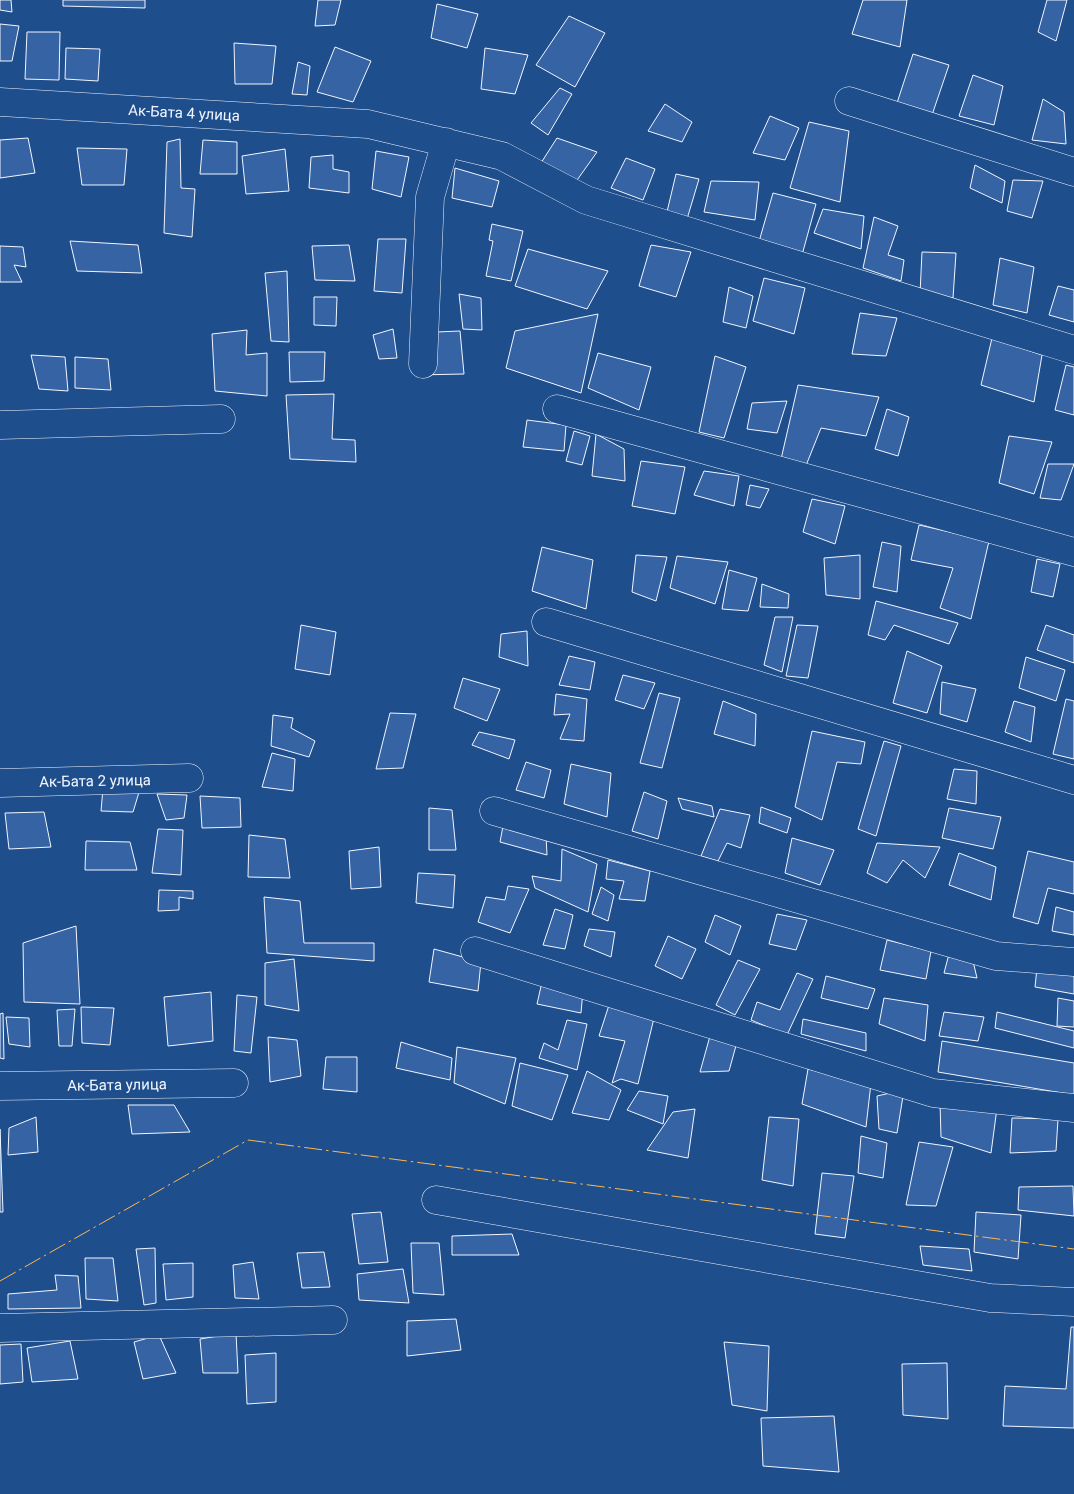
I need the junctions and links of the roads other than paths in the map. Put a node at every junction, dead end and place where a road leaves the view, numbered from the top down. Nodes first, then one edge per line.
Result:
1 (849, 101) dead end
2 (0, 102) edge
3 (446, 142) junction
4 (1074, 172) edge
5 (1074, 350) edge
6 (423, 364) dead end
7 (557, 409) dead end
8 (221, 420) dead end
9 (0, 425) edge
10 (1074, 552) edge
11 (546, 622) dead end
12 (189, 778) dead end
13 (1074, 780) edge
14 (0, 783) edge
15 (494, 811) dead end
16 (475, 951) dead end
17 (1074, 962) edge
18 (234, 1084) dead end
19 (0, 1086) edge
20 (1074, 1108) edge
21 (436, 1200) dead end
22 (1074, 1302) edge
23 (333, 1320) dead end
24 (0, 1328) edge

1 - 4 street
2 - 3 street, Ак-Бата 4 улица
3 - 5 street, Ак-Бата 4 улица
3 - 6 street
7 - 10 street
8 - 9 street
11 - 13 street
12 - 14 street, Ак-Бата 2 улица
15 - 17 street
16 - 20 street
18 - 19 street, Ак-Бата улица
21 - 22 street
23 - 24 street

